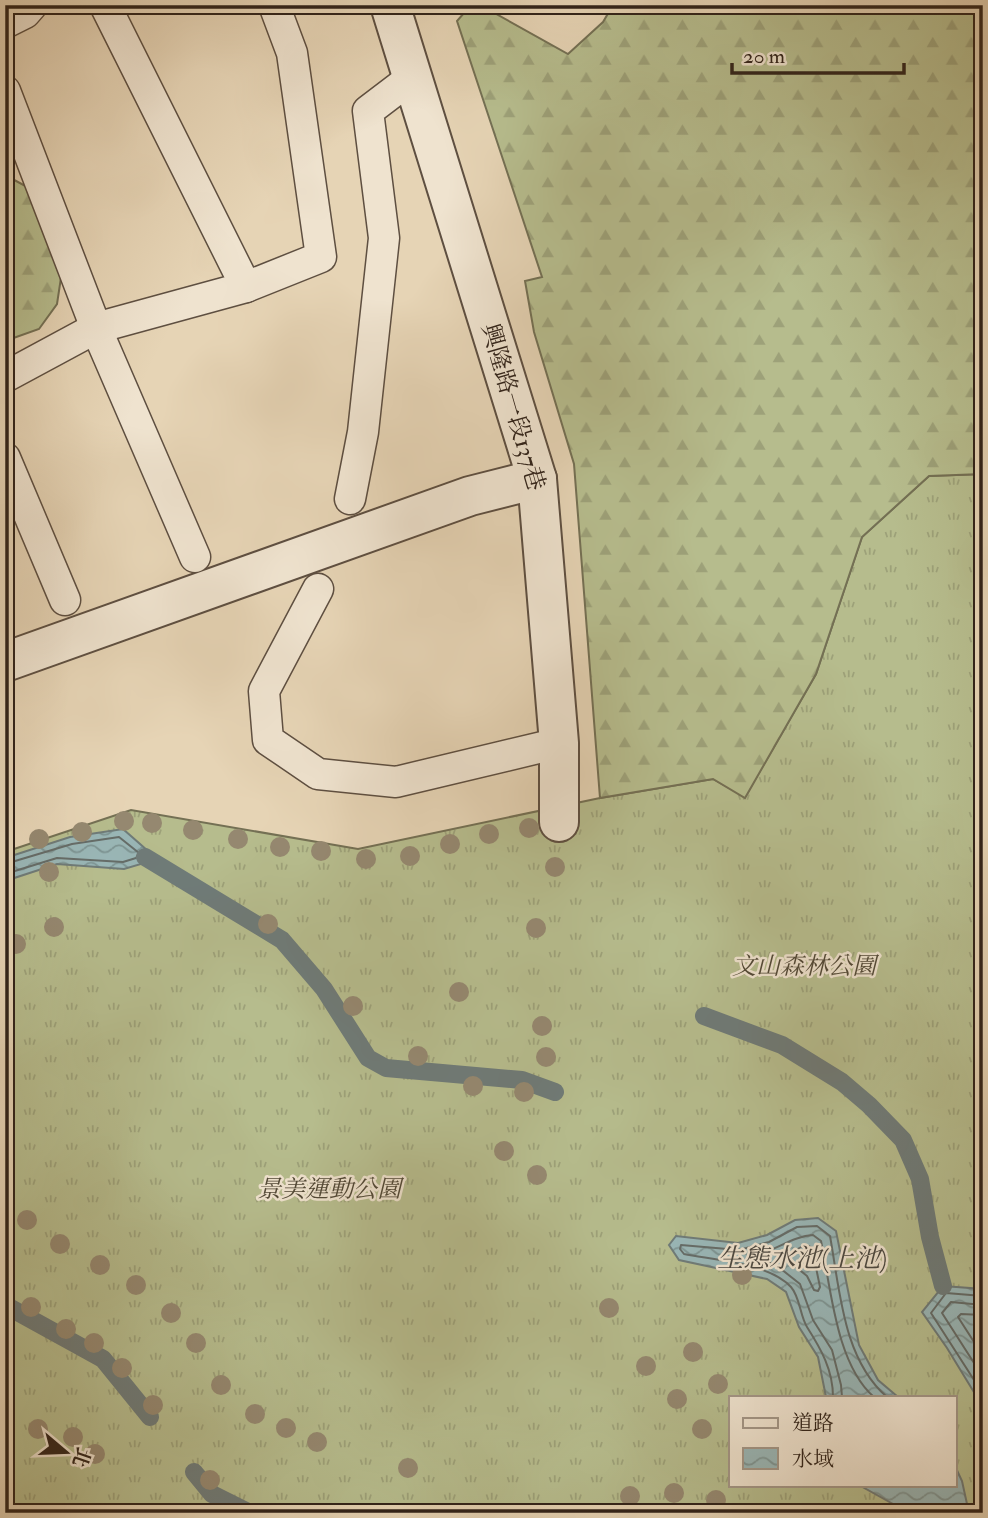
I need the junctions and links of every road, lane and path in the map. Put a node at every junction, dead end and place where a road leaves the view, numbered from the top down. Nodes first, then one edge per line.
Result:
1 (32, 5) edge
2 (105, 5) edge
3 (274, 5) edge
4 (390, 5) edge
5 (5, 23) edge
6 (414, 76) junction
7 (5, 91) edge
8 (246, 287) junction
9 (96, 328) junction
10 (5, 377) edge
11 (5, 458) edge
12 (537, 479) junction
13 (351, 499) dead end
14 (195, 557) dead end
15 (318, 589) dead end
16 (65, 600) dead end
17 (5, 662) edge
18 (559, 743) junction
19 (559, 822) dead end

1 - 5 lane
2 - 8 lane
3 - 8 lane
4 - 6 street, 興隆路一段137巷
6 - 12 street, 興隆路一段137巷
6 - 13 lane
7 - 9 lane
8 - 9 lane
9 - 10 lane
9 - 14 lane
11 - 16 lane
12 - 17 street
12 - 18 street, 興隆路一段137巷
15 - 18 lane
18 - 19 street, 興隆路一段137巷

